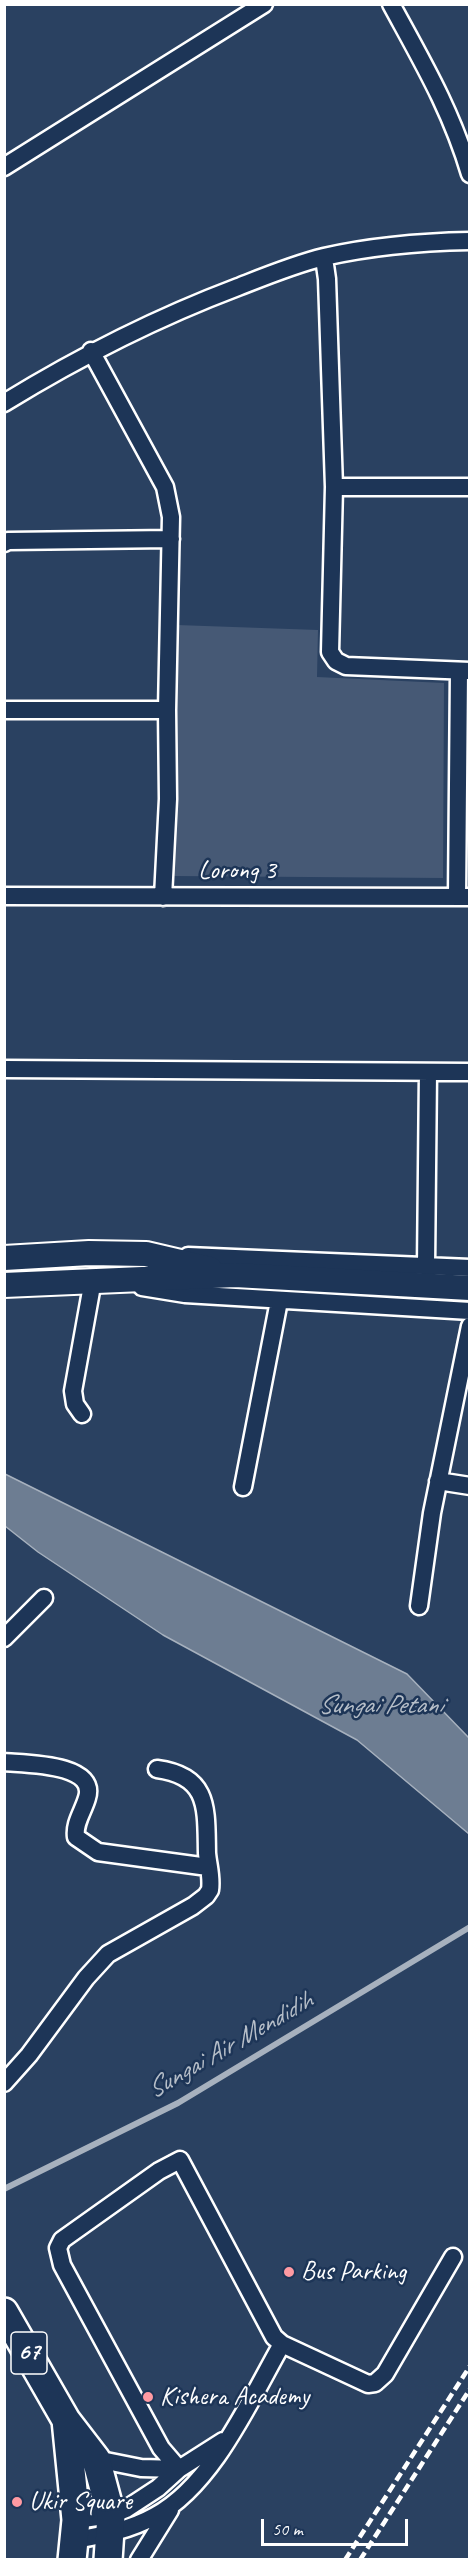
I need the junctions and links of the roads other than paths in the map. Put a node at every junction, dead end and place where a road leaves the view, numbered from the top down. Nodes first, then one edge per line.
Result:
1 (264, 4) edge
2 (391, 4) edge
3 (4, 167) edge
4 (470, 174) edge
5 (470, 241) edge
6 (324, 258) junction
7 (92, 351) junction
8 (4, 403) edge
9 (334, 487) junction
10 (470, 487) edge
11 (171, 539) junction
12 (4, 543) edge
13 (464, 671) edge
14 (4, 710) edge
15 (167, 710) junction
16 (4, 896) edge
17 (163, 897) junction
18 (464, 897) edge
19 (4, 1069) edge
20 (428, 1072) junction
21 (470, 1072) edge
22 (146, 1254) junction
23 (8, 1256) edge
24 (426, 1266) junction
25 (470, 1268) edge
26 (235, 1275) junction
27 (122, 1279) junction
28 (93, 1280) junction
29 (4, 1285) edge
30 (470, 1288) edge
31 (279, 1301) junction
32 (470, 1311) edge
33 (470, 1326) edge
34 (82, 1414) dead end
35 (438, 1481) junction
36 (470, 1486) edge
37 (243, 1487) dead end
38 (44, 1598) dead end
39 (419, 1605) dead end
40 (4, 1638) edge
41 (4, 1762) edge
42 (157, 1769) dead end
43 (208, 1867) junction
44 (4, 2083) edge
45 (453, 2257) dead end
46 (4, 2312) edge
47 (282, 2344) junction
48 (66, 2420) junction
49 (229, 2437) junction
50 (96, 2459) junction
51 (179, 2469) junction
52 (174, 2504) junction
53 (110, 2536) edge
54 (74, 2540) edge
55 (139, 2559) edge

1 - 3 street
2 - 4 street
5 - 6 street
6 - 7 street
6 - 9 street
7 - 8 street
7 - 11 street
9 - 10 street
9 - 13 street
11 - 12 street
11 - 15 street
13 - 18 street
14 - 15 street
15 - 17 street
16 - 17 street, Lorong 3
17 - 18 street, Lorong 3
19 - 20 street
20 - 21 street
20 - 24 street
22 - 23 street
22 - 24 street
22 - 26 street
24 - 25 street
26 - 27 street
26 - 30 street
27 - 28 street
27 - 31 street
28 - 29 street
28 - 34 street
31 - 32 street
31 - 37 street
33 - 35 street
35 - 36 street
35 - 39 street
38 - 40 street
41 - 43 street
42 - 43 street
43 - 44 street
45 - 47 street
46 - 48 main road, 67
47 - 49 street
47 - 51 street
48 - 50 main road, 67
48 - 54 main road, 67
49 - 51 street
49 - 52 street
50 - 51 street
50 - 53 main road, 67
51 - 53 street
52 - 53 street
52 - 55 street
53 - 54 street

